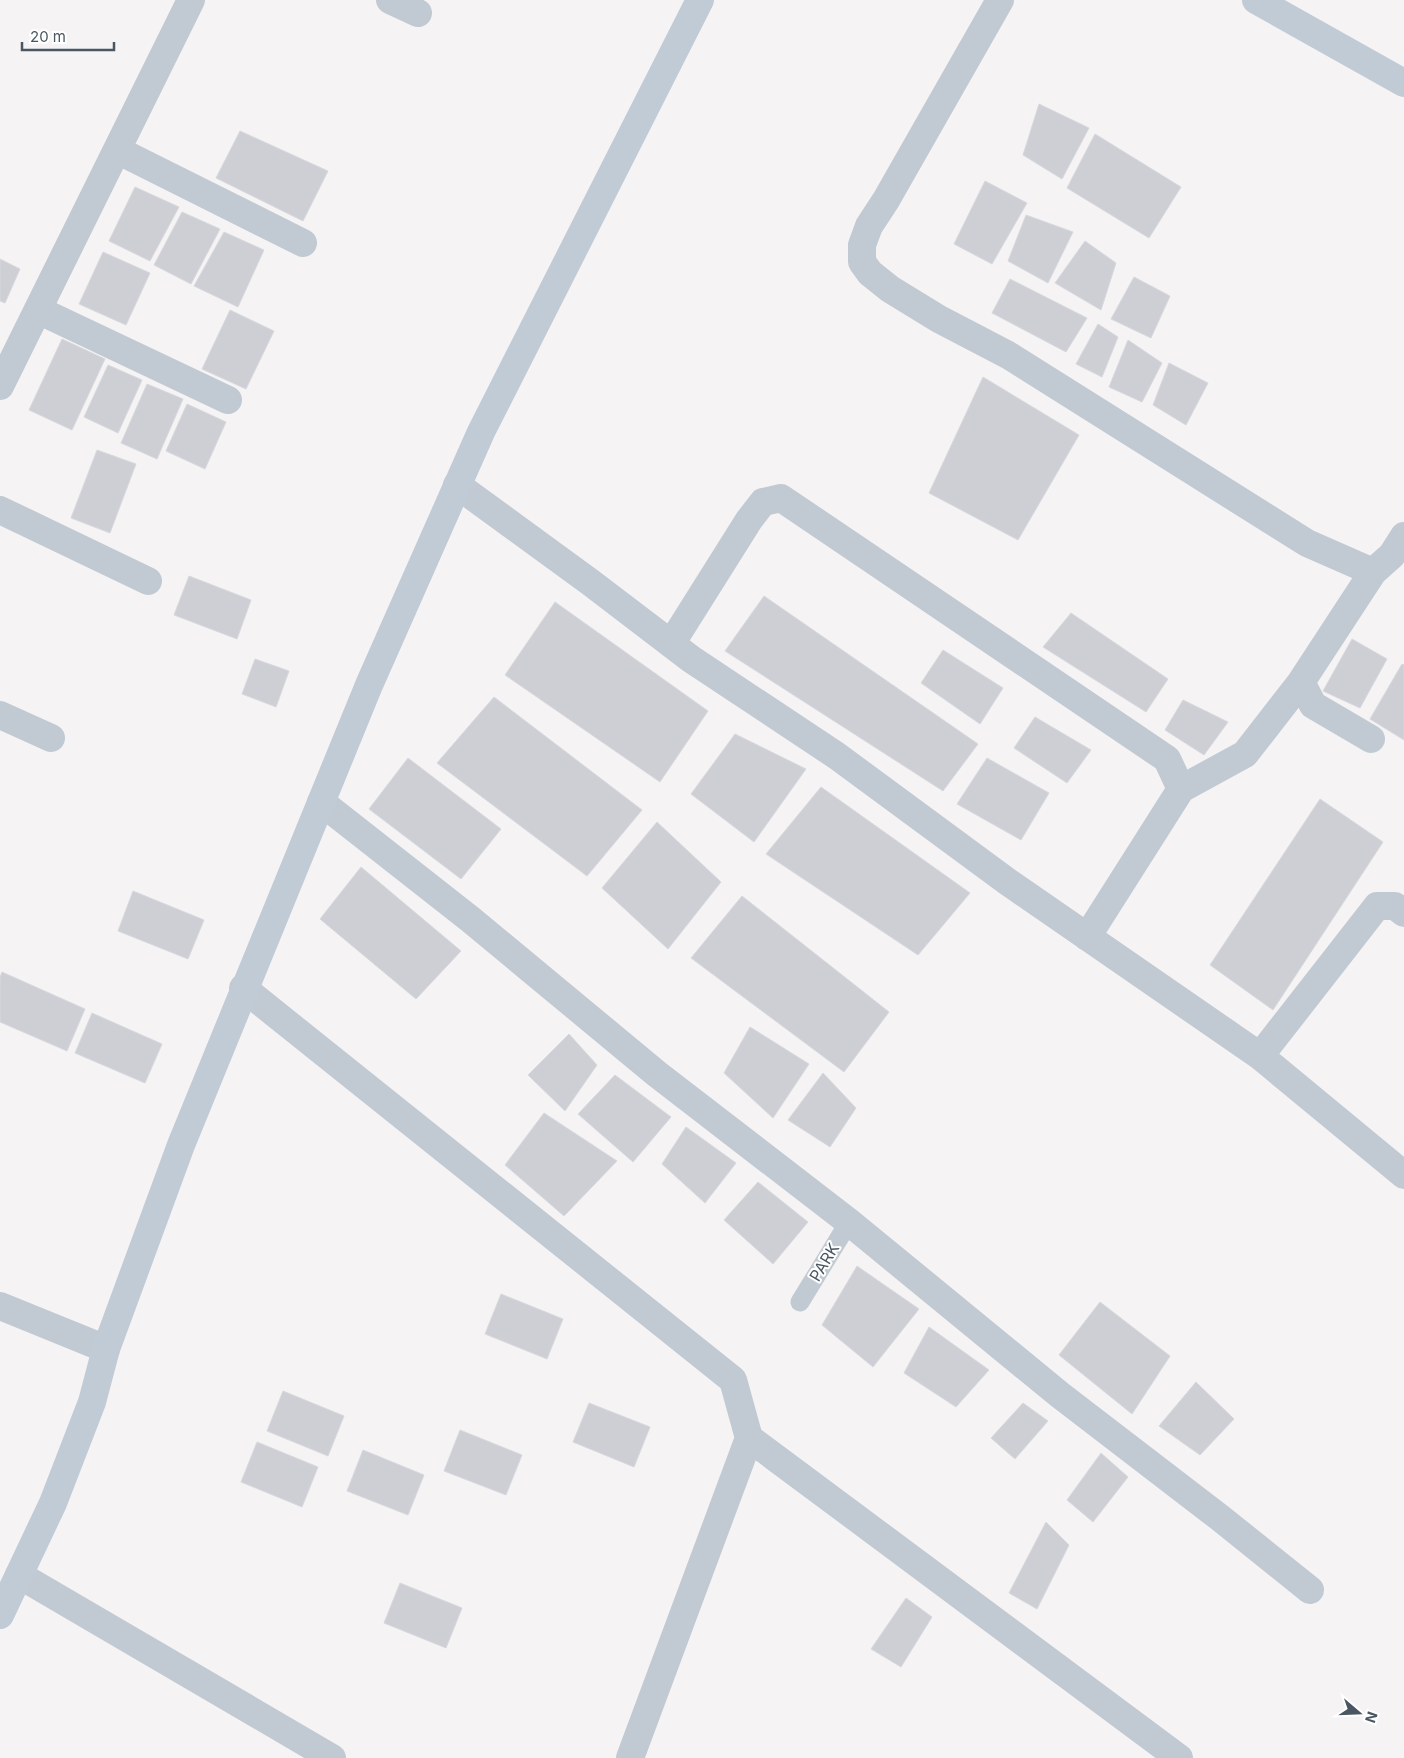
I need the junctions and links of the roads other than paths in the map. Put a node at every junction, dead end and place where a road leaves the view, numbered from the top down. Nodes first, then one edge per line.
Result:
1 (191, 0) edge
2 (390, 0) edge
3 (700, 0) edge
4 (1000, 0) edge
5 (1256, 0) edge
6 (418, 13) dead end
7 (1404, 83) edge
8 (117, 150) junction
9 (303, 243) dead end
10 (38, 310) junction
11 (0, 386) edge
12 (228, 400) dead end
13 (458, 485) junction
14 (0, 510) edge
15 (1393, 556) edge
16 (148, 581) dead end
17 (671, 644) junction
18 (1302, 682) junction
19 (0, 715) edge
20 (51, 738) dead end
21 (1371, 739) dead end
22 (1181, 789) junction
23 (321, 802) junction
24 (1404, 913) edge
25 (1087, 937) junction
26 (244, 988) junction
27 (1260, 1056) junction
28 (1404, 1175) edge
29 (849, 1222) junction
30 (800, 1302) dead end
31 (0, 1306) edge
32 (106, 1349) junction
33 (749, 1438) junction
34 (19, 1575) junction
35 (1310, 1590) dead end
36 (0, 1615) edge
37 (332, 1758) edge
38 (630, 1758) edge
39 (1179, 1758) edge

1 - 8 street
2 - 6 street
3 - 13 street
4 - 15 street
5 - 7 street
8 - 9 street
8 - 10 street
10 - 11 street
10 - 12 street
13 - 17 street
13 - 23 street
14 - 16 street
15 - 18 street
17 - 22 street
17 - 25 street
18 - 21 street
18 - 22 street
19 - 20 street
22 - 25 street
23 - 26 street
23 - 29 street
24 - 27 street
25 - 27 street
26 - 32 street
26 - 33 street
27 - 28 street
29 - 30 lane, PARK
29 - 35 street
31 - 32 street
32 - 34 street
33 - 38 street
33 - 39 street
34 - 36 street
34 - 37 street

